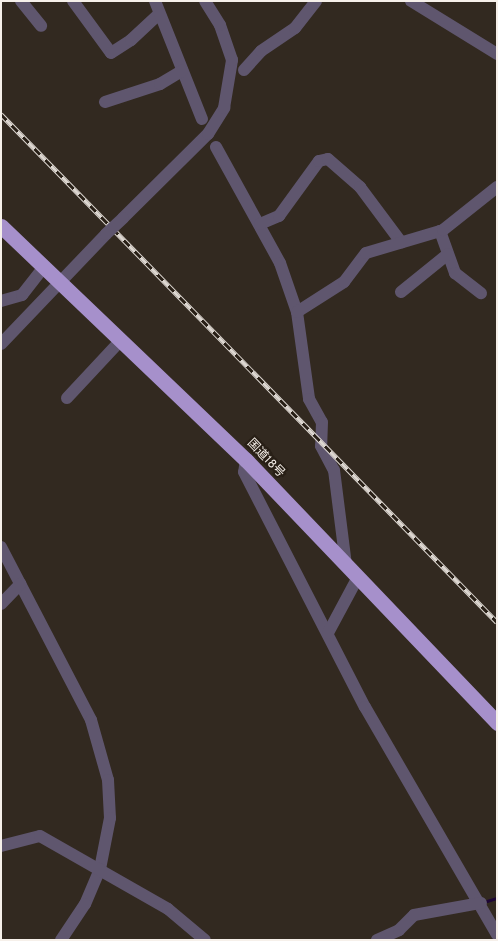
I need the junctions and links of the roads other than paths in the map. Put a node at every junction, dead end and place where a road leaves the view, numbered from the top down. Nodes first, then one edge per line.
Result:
1 (21, 1) edge
2 (73, 1) edge
3 (205, 1) edge
4 (316, 1) edge
5 (411, 1) edge
6 (157, 7) edge
7 (42, 26) dead end
8 (497, 54) edge
9 (244, 70) dead end
10 (182, 71) junction
11 (105, 102) dead end
12 (202, 119) dead end
13 (216, 147) dead end
14 (497, 186) edge
15 (260, 224) junction
16 (1, 226) edge
17 (440, 231) junction
18 (401, 242) junction
19 (448, 254) junction
20 (44, 266) junction
21 (60, 281) junction
22 (401, 292) dead end
23 (481, 293) dead end
24 (1, 301) edge
25 (297, 312) junction
26 (121, 340) junction
27 (1, 344) edge
28 (68, 398) dead end
29 (246, 460) junction
30 (1, 547) edge
31 (346, 565) junction
32 (358, 577) junction
33 (20, 584) junction
34 (1, 604) edge
35 (328, 633) junction
36 (497, 723) edge
37 (1, 846) edge
38 (100, 869) junction
39 (481, 903) junction
40 (497, 935) edge
41 (61, 940) edge
42 (205, 940) edge
43 (377, 940) edge

1 - 7 street
2 - 6 street
3 - 21 street, bridge
4 - 9 street
5 - 8 street
6 - 10 street
10 - 11 street
10 - 12 street
13 - 15 street
14 - 17 street
15 - 18 street
15 - 25 street
16 - 20 highway, 国道18号
17 - 18 street
17 - 19 street
18 - 25 street
19 - 22 street
19 - 23 street
20 - 21 highway, 国道18号
20 - 24 street
21 - 26 highway, 国道18号
21 - 27 street
25 - 31 street
26 - 28 street
26 - 29 highway, 国道18号
29 - 31 highway, 国道18号
29 - 35 street
30 - 33 street
31 - 32 highway, 国道18号
32 - 35 street
32 - 36 highway, 国道18号
33 - 34 street
33 - 38 street
35 - 39 street
37 - 38 street
38 - 41 street
38 - 42 street
39 - 40 street
39 - 43 street

